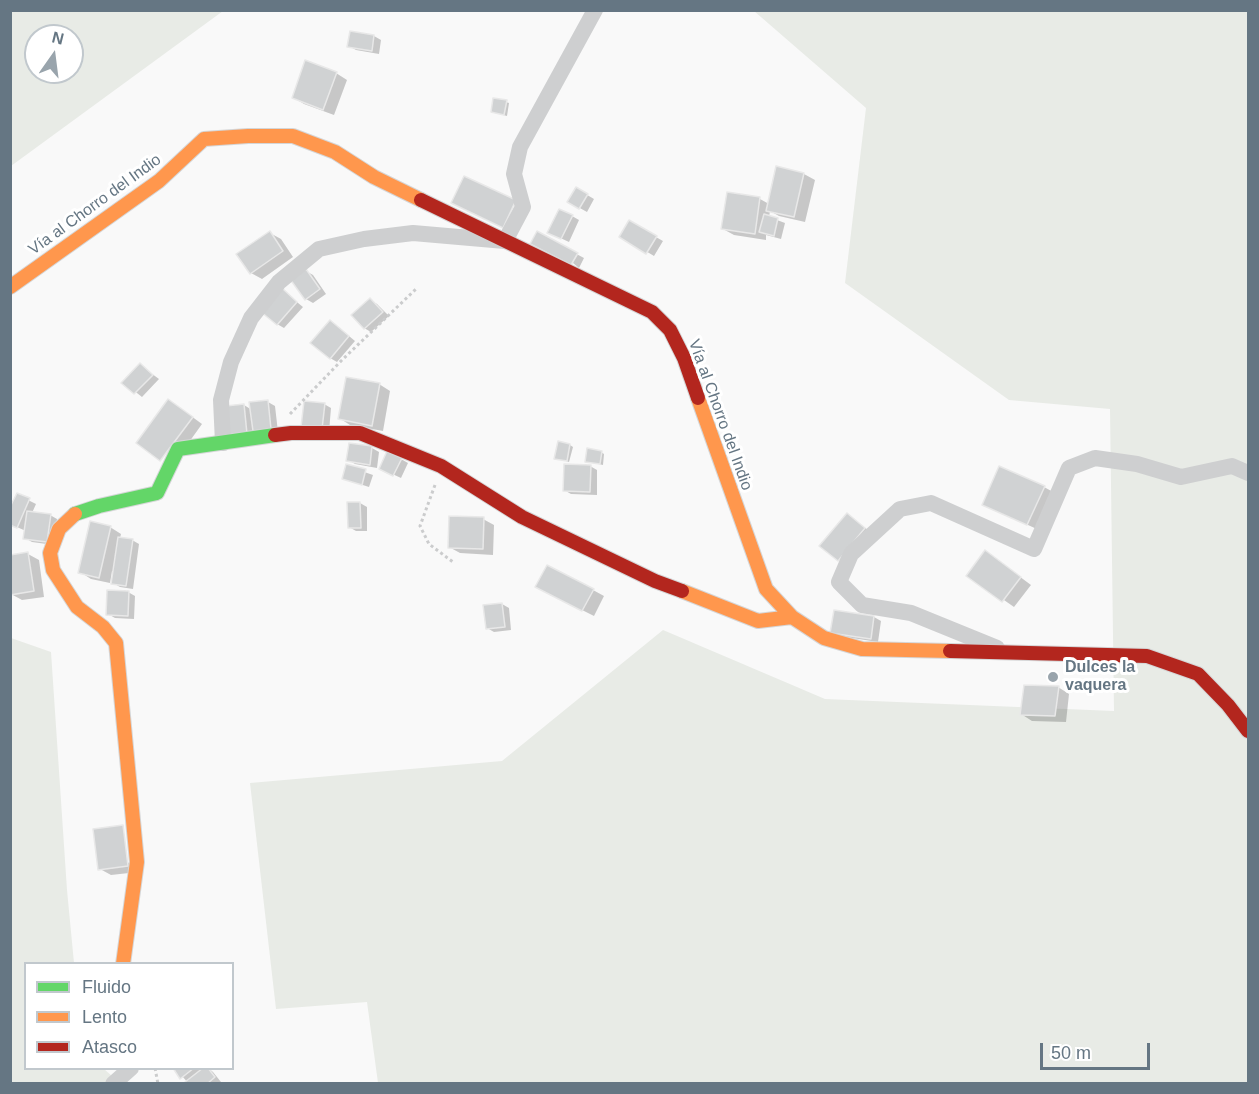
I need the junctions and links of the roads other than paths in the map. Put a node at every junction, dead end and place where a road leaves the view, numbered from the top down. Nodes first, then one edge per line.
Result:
1 (595, 10) edge
2 (506, 241) junction
3 (10, 287) edge
4 (223, 442) junction
5 (1248, 473) edge
6 (792, 617) junction
7 (1009, 652) junction
8 (1248, 731) edge
9 (123, 962) edge
10 (129, 1070) edge
11 (113, 1083) edge

1 - 2 street
2 - 3 street, Vía al Chorro del Indio
2 - 4 street
2 - 6 street, Vía al Chorro del Indio
4 - 6 street
4 - 9 street
5 - 7 street
6 - 7 street, Vía al Chorro del Indio
7 - 8 street, Vía al Chorro del Indio
10 - 11 street

